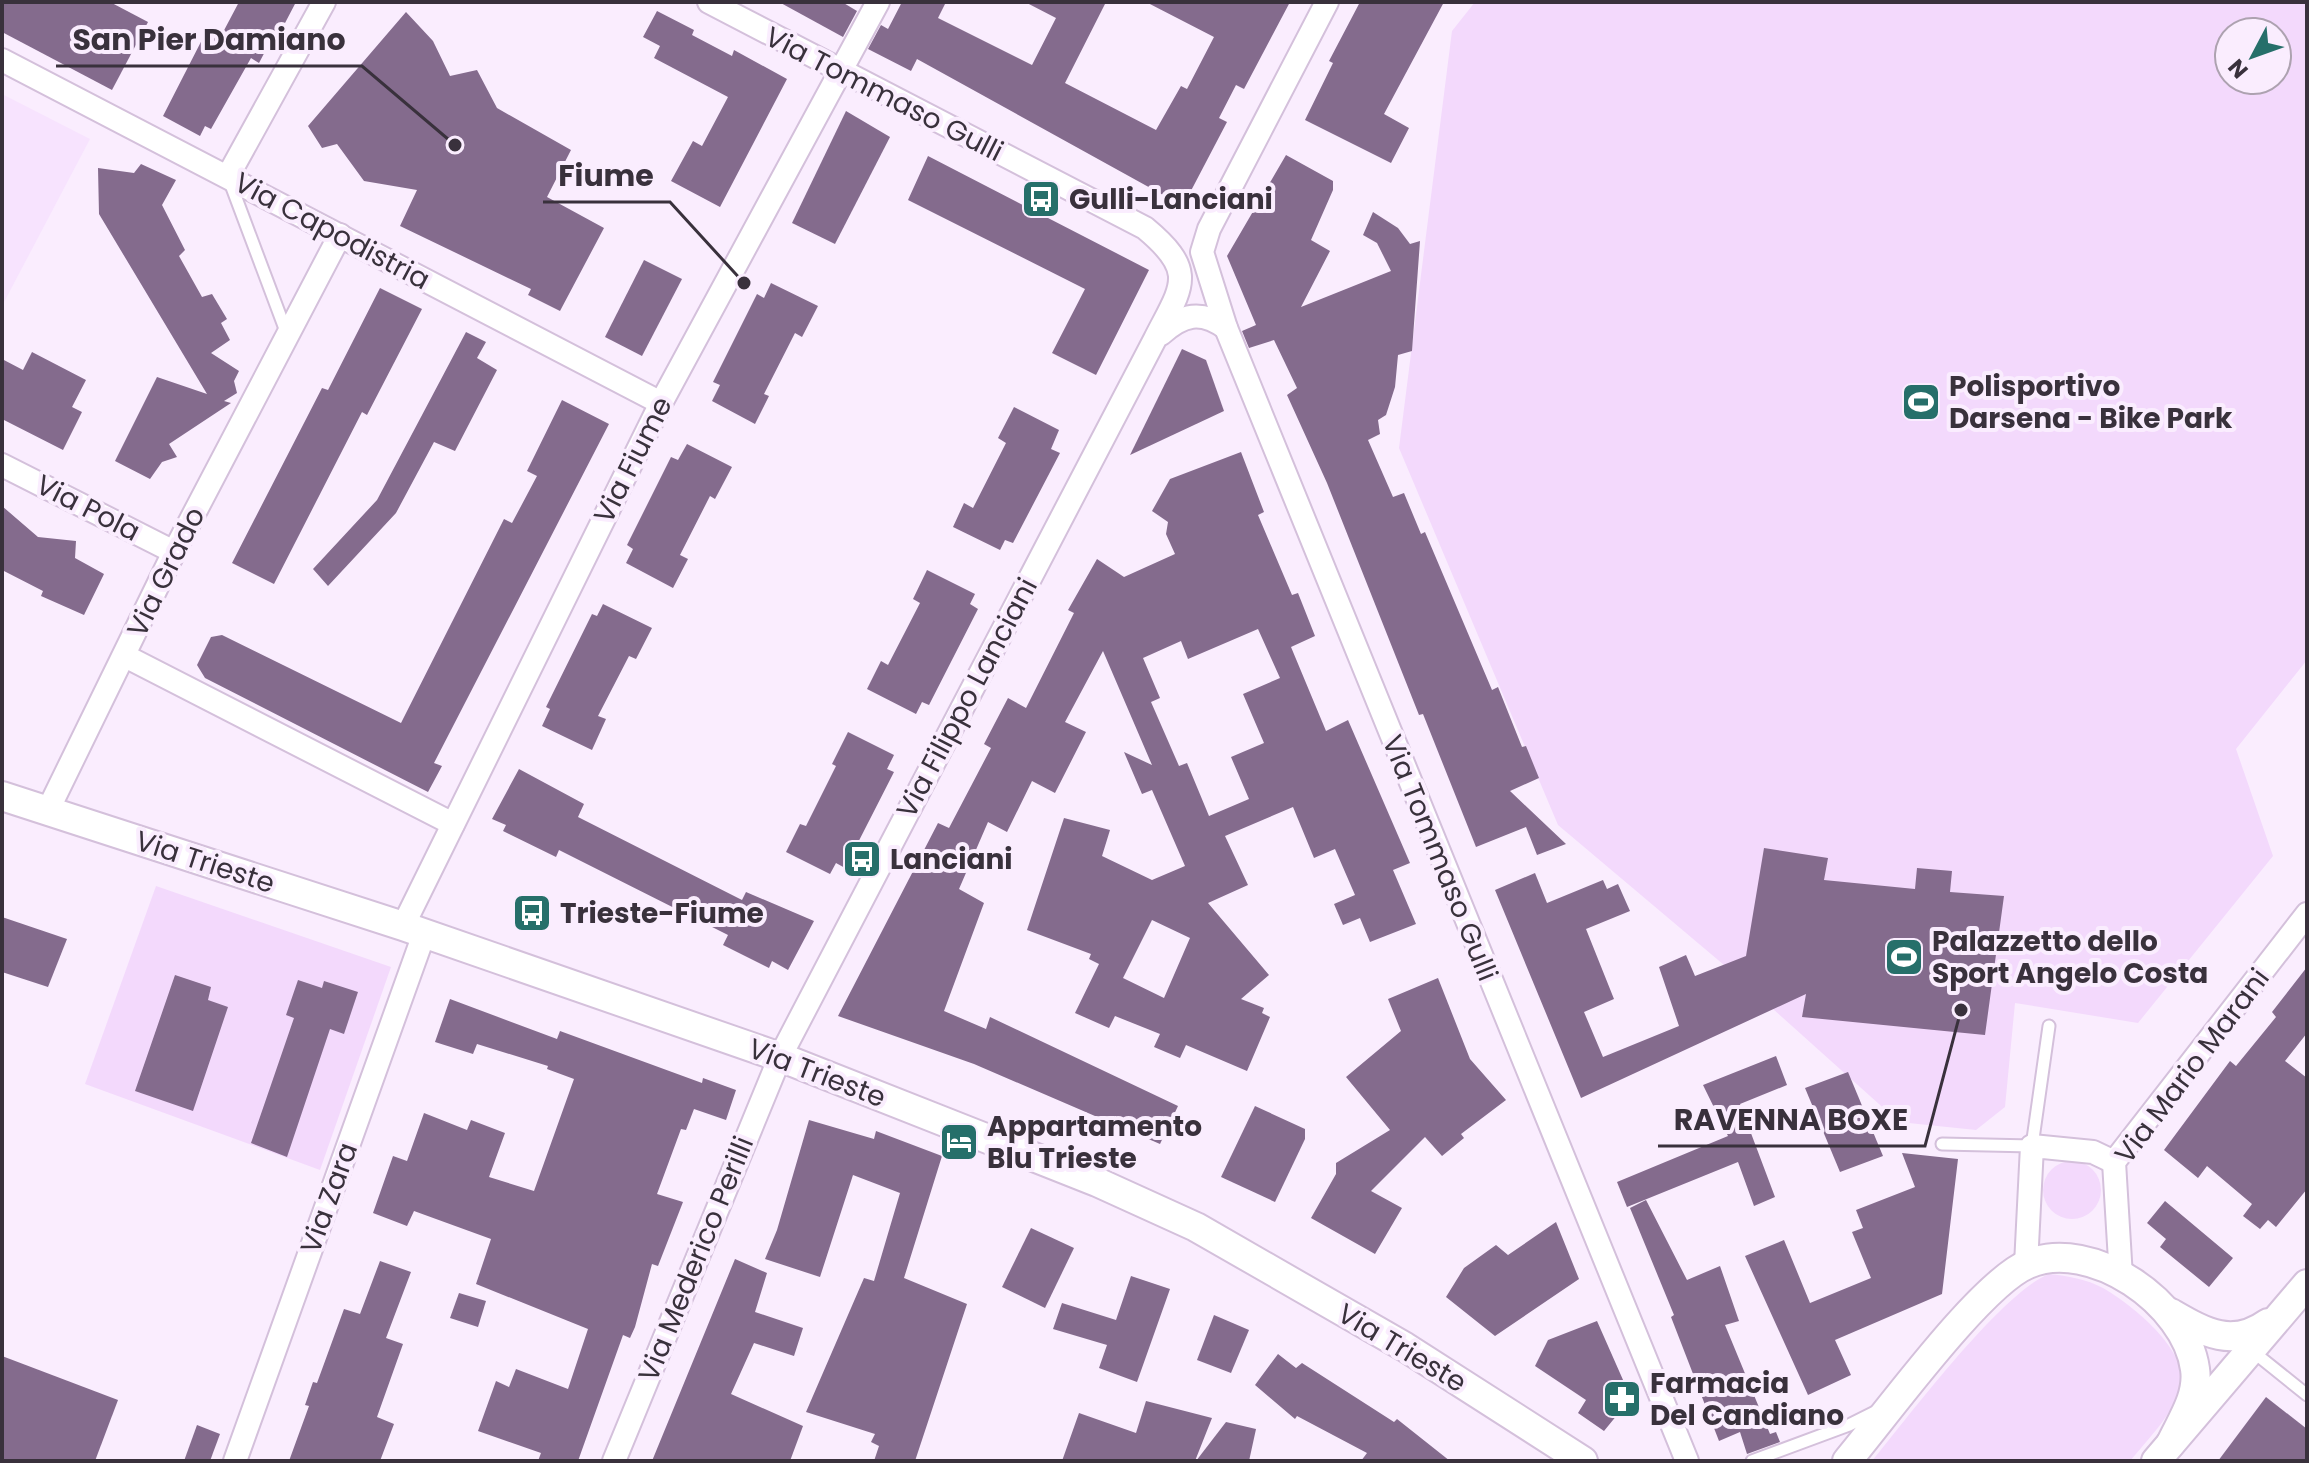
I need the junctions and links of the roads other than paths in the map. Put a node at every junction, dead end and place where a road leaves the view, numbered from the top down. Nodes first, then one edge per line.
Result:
1 (324, 2) edge
2 (709, 2) edge
3 (878, 2) edge
4 (1327, 2) edge
5 (2, 60) edge
6 (841, 73) junction
7 (228, 176) junction
8 (1145, 228) junction
9 (340, 235) junction
10 (1203, 246) junction
11 (1179, 290) joint
12 (1226, 328) junction
13 (287, 335) junction
14 (1155, 339) junction
15 (661, 403) junction
16 (2, 465) edge
17 (174, 552) junction
18 (125, 656) junction
19 (2, 796) edge
20 (48, 810) junction
21 (453, 824) junction
22 (2307, 914) edge
23 (413, 930) junction
24 (2049, 1026) dead end
25 (780, 1057) junction
26 (1942, 1144) dead end
27 (2032, 1146) junction
28 (2114, 1162) junction
29 (2026, 1265) junction
30 (2121, 1277) junction
31 (2297, 1303) edge
32 (2167, 1310) junction
33 (2250, 1349) junction
34 (2307, 1395) edge
35 (1898, 1399) junction
36 (2164, 1452) edge
37 (235, 1461) edge
38 (614, 1461) edge
39 (1583, 1461) edge
40 (1687, 1461) edge
41 (1752, 1461) edge
42 (1847, 1461) edge

1 - 7 street
2 - 6 street, Via Tommaso Gulli
3 - 6 street, Via Fiume
4 - 10 street
5 - 7 street, Via Capodistria
6 - 8 street, Via Tommaso Gulli
6 - 15 street, Via Fiume
7 - 9 street, Via Capodistria
7 - 13 lane
8 - 10 street, Via Tommaso Gulli
8 - 11 street, Via Tommaso Gulli
9 - 13 street, Via Grado
9 - 15 street, Via Capodistria
10 - 12 street, Via Tommaso Gulli
11 - 14 street, Via Filippo Lanciani
12 - 14 street, Via Filippo Lanciani
12 - 40 street, Via Tommaso Gulli
13 - 17 street, Via Grado
14 - 25 street, Via Filippo Lanciani
15 - 21 street, Via Fiume
16 - 17 street, Via Pola
17 - 18 street, Via Grado
18 - 20 street, Via Grado
18 - 21 street
19 - 20 street, Via Trieste
20 - 23 street, Via Trieste
21 - 23 street, Via Fiume
22 - 28 street, Via Mario Marani
23 - 25 street, Via Trieste
23 - 37 street, Via Zara
24 - 27 lane
25 - 38 street, Via Mederico Perilli
25 - 39 street, Via Trieste
26 - 27 lane
27 - 28 street
27 - 29 street
28 - 30 street, Via Mario Marani
29 - 30 street
29 - 35 street
30 - 32 street
31 - 32 street
31 - 33 street
32 - 36 street
33 - 34 lane
33 - 36 street
35 - 41 lane
35 - 42 street

